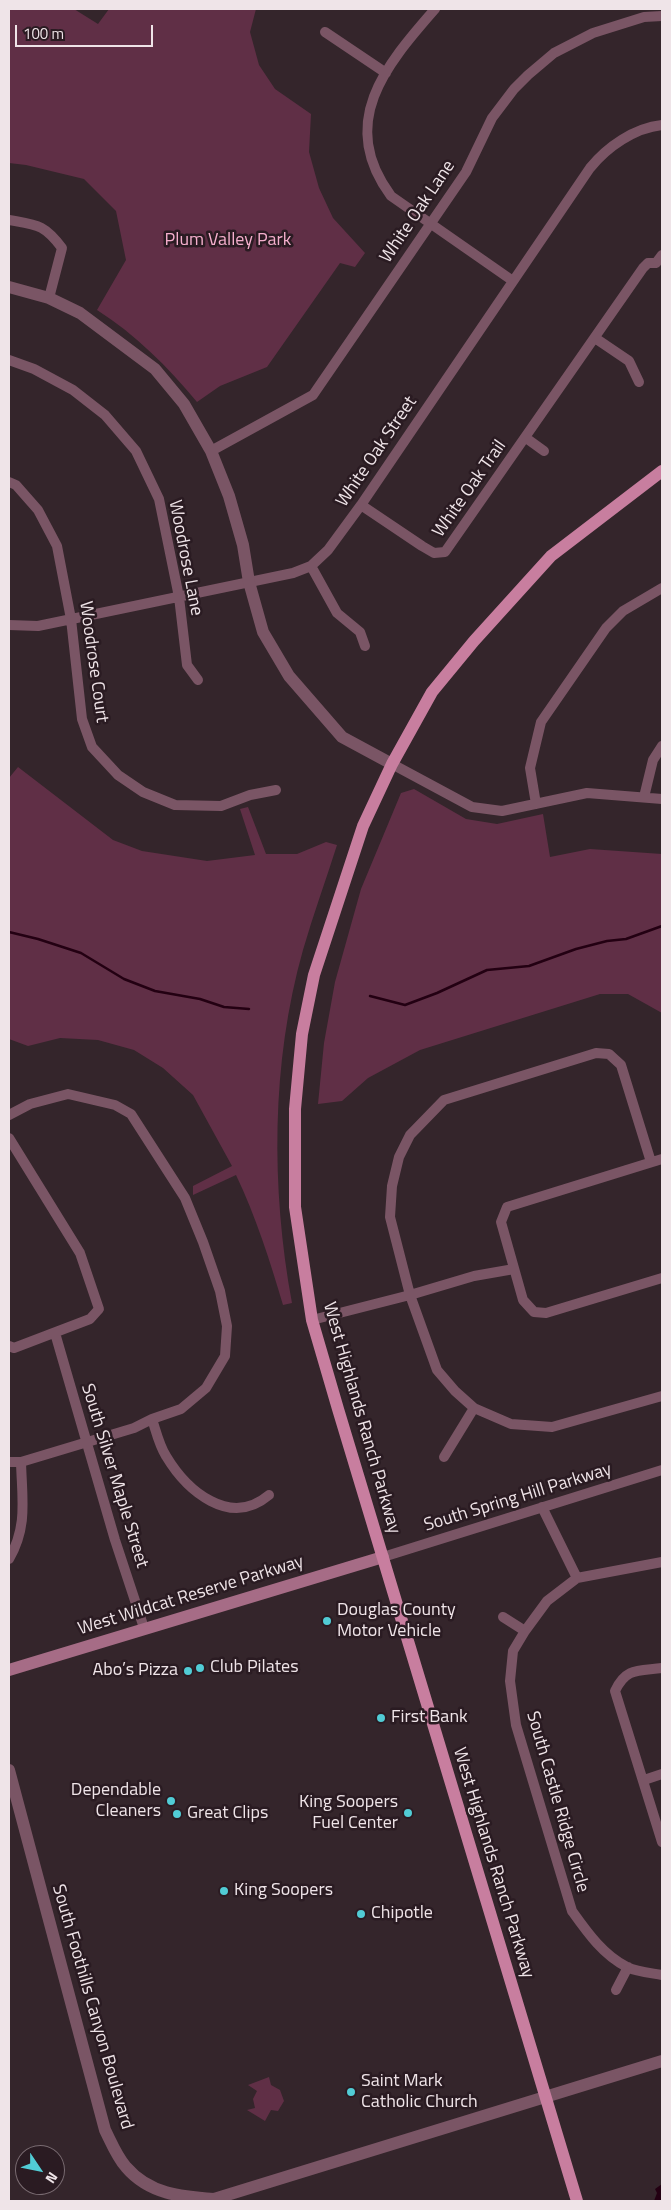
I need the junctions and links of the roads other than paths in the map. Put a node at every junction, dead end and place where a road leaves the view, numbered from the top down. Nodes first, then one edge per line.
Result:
1 (435, 9) edge
2 (662, 16) edge
3 (325, 32) dead end
4 (386, 73) junction
5 (662, 125) edge
6 (9, 220) edge
7 (429, 224) junction
8 (660, 262) edge
9 (513, 281) junction
10 (9, 287) edge
11 (49, 298) junction
12 (595, 338) junction
13 (9, 360) edge
14 (639, 382) dead end
15 (526, 438) junction
16 (211, 451) junction
17 (544, 451) dead end
18 (662, 471) edge
19 (9, 482) edge
20 (361, 505) junction
21 (311, 566) junction
22 (249, 582) junction
23 (662, 588) edge
24 (178, 597) junction
25 (71, 619) junction
26 (9, 625) edge
27 (365, 646) dead end
28 (198, 680) dead end
29 (662, 746) edge
30 (392, 764) junction
31 (276, 790) dead end
32 (644, 797) junction
33 (662, 799) edge
34 (536, 804) junction
35 (9, 1115) edge
36 (9, 1138) edge
37 (662, 1159) edge
38 (651, 1162) junction
39 (514, 1269) junction
40 (662, 1278) edge
41 (410, 1295) junction
42 (312, 1320) junction
43 (55, 1333) junction
44 (9, 1346) edge
45 (662, 1396) edge
46 (474, 1408) junction
47 (152, 1420) junction
48 (88, 1441) junction
49 (444, 1457) dead end
50 (9, 1462) edge
51 (21, 1462) junction
52 (662, 1470) edge
53 (269, 1495) dead end
54 (542, 1507) junction
55 (383, 1557) junction
56 (9, 1559) edge
57 (662, 1562) edge
58 (577, 1578) junction
59 (502, 1617) dead end
60 (144, 1628) junction
61 (525, 1631) junction
62 (662, 1668) edge
63 (9, 1670) edge
64 (9, 1770) edge
65 (662, 1774) edge
66 (644, 1780) junction
67 (662, 1842) edge
68 (628, 1967) junction
69 (662, 1975) edge
70 (616, 1990) dead end
71 (662, 2061) edge
72 (546, 2098) junction
73 (577, 2201) edge

1 - 4 street
2 - 7 street, White Oak Lane
3 - 4 street
4 - 7 street
5 - 9 street, White Oak Street
6 - 11 street
7 - 9 street
7 - 16 street, White Oak Lane
8 - 12 street, White Oak Trail
9 - 20 street, White Oak Street
10 - 11 street
11 - 16 street
12 - 14 street
12 - 15 street, White Oak Trail
13 - 24 street, Woodrose Lane
15 - 17 street, White Oak Trail
15 - 20 street, White Oak Trail
16 - 22 street
18 - 30 main road, West Highlands Ranch Parkway
19 - 25 street, Woodrose Court
20 - 21 street, White Oak Street
21 - 22 street, White Oak Street
21 - 27 street
22 - 24 street, White Oak Street
22 - 30 street
23 - 34 street
24 - 25 street, White Oak Street
24 - 28 street, Woodrose Lane
25 - 26 street, White Oak Street
25 - 31 street, Woodrose Court
29 - 32 street
30 - 34 street
30 - 42 main road, West Highlands Ranch Parkway
32 - 33 street
32 - 34 street
35 - 47 street
36 - 43 street
37 - 38 street
38 - 39 street
38 - 41 street
39 - 40 street
39 - 41 street
41 - 42 street
41 - 46 street
42 - 55 main road, West Highlands Ranch Parkway
43 - 44 street
43 - 48 street, South Silver Maple Street
45 - 46 street
46 - 49 street
47 - 48 street
47 - 53 street
48 - 51 street
48 - 60 street, South Silver Maple Street
50 - 51 street
51 - 56 street
52 - 54 street, South Spring Hill Parkway
54 - 55 street, South Spring Hill Parkway
54 - 58 street
55 - 60 main road, West Wildcat Reserve Parkway
55 - 72 main road, West Highlands Ranch Parkway
57 - 58 street, South Castle Ridge Circle
58 - 61 street, South Castle Ridge Circle
59 - 61 street
60 - 63 main road, West Wildcat Reserve Parkway
61 - 68 street, South Castle Ridge Circle
62 - 66 street
64 - 72 street, South Foothills Canyon Boulevard
65 - 66 street
66 - 67 street
68 - 69 street, South Castle Ridge Circle
68 - 70 street
71 - 72 street, South Foothills Canyon Boulevard
72 - 73 main road, West Highlands Ranch Parkway

